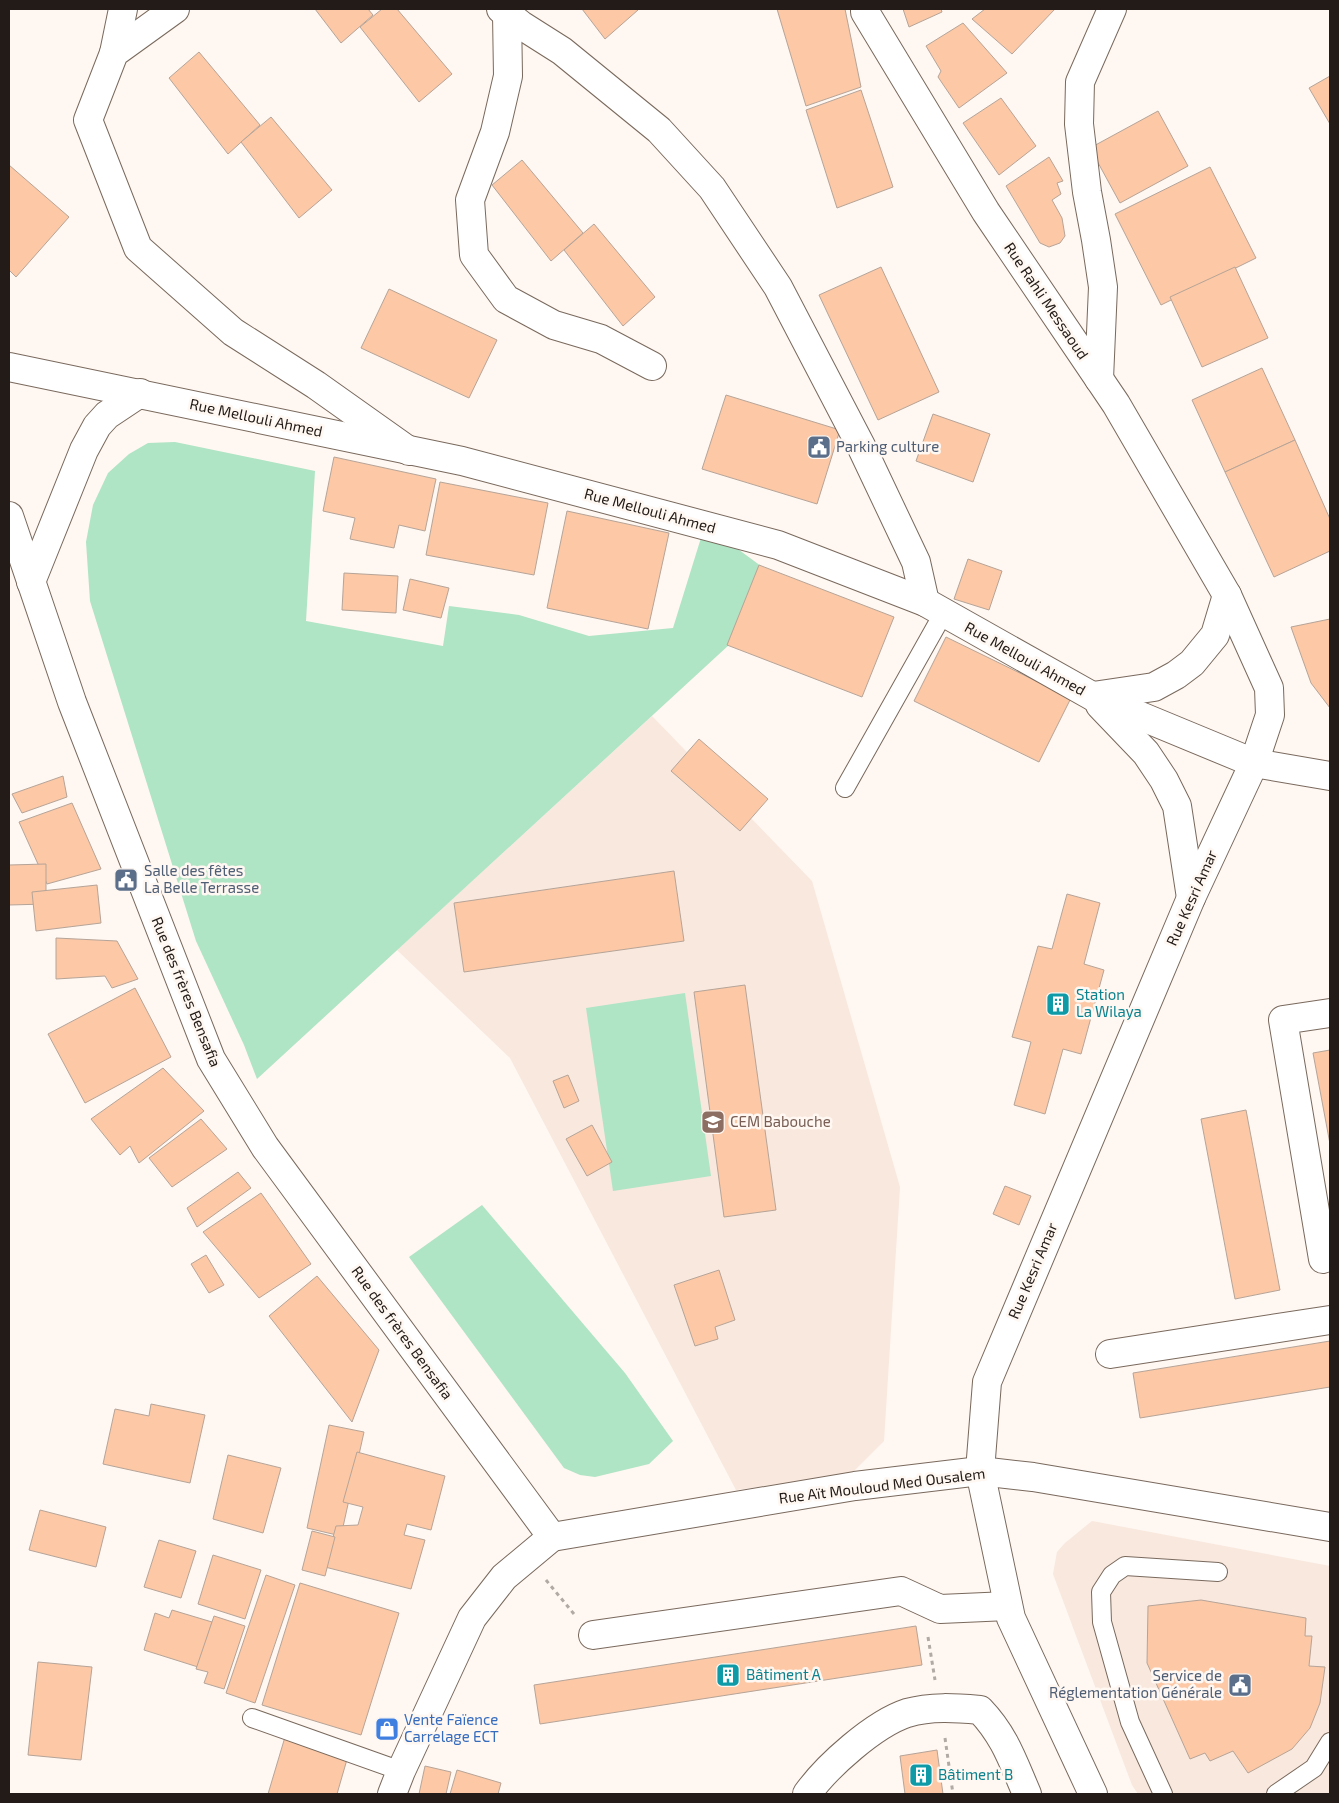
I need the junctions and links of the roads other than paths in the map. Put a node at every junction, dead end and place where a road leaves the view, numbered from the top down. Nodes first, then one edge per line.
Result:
1 (123, 9) edge
2 (175, 9) edge
3 (865, 9) edge
4 (1112, 9) edge
5 (504, 11) edge
6 (114, 53) junction
7 (652, 366) dead end
8 (9, 367) edge
9 (1099, 379) junction
10 (140, 393) junction
11 (409, 451) junction
12 (9, 516) edge
13 (31, 582) junction
14 (1227, 594) junction
15 (934, 608) junction
16 (1092, 696) junction
17 (1254, 763) junction
18 (1330, 776) edge
19 (845, 788) dead end
20 (1191, 898) junction
21 (1330, 1014) edge
22 (1323, 1259) dead end
23 (1330, 1320) edge
24 (1110, 1354) dead end
25 (980, 1471) junction
26 (1330, 1527) edge
27 (552, 1537) junction
28 (1218, 1572) dead end
29 (1008, 1606) junction
30 (586, 1628) road end
31 (252, 1718) dead end
32 (1330, 1742) edge
33 (397, 1783) edge
34 (807, 1794) edge
35 (1027, 1794) edge
36 (1093, 1794) edge
37 (1162, 1794) edge
38 (1276, 1794) edge

1 - 6 street
2 - 6 street
3 - 9 street, Rue Rahli Messaoud
4 - 9 street
5 - 7 street
5 - 15 street
6 - 11 street
8 - 10 street, Rue Mellouli Ahmed
9 - 14 street, Rue Rahli Messaoud
10 - 11 street, Rue Mellouli Ahmed
10 - 13 street
11 - 15 street, Rue Mellouli Ahmed
12 - 13 street, Rue des frères Bensafia
13 - 27 street, Rue des frères Bensafia
14 - 16 street
14 - 17 street, Rue Kesri Amar
15 - 16 street, Rue Mellouli Ahmed
15 - 19 lane
16 - 17 street, Rue Mellouli Ahmed
16 - 20 street
17 - 18 street, Rue Mellouli Ahmed
17 - 20 street, Rue Kesri Amar
20 - 25 street, Rue Kesri Amar
21 - 22 street
23 - 24 street
25 - 26 street, Rue Aït Mouloud Med Ousalem
25 - 27 street, Rue Aït Mouloud Med Ousalem
25 - 29 street, Rue Kesri Amar
27 - 33 street
28 - 37 lane
29 - 30 street
29 - 36 street, Rue Kesri Amar
31 - 33 lane
32 - 38 lane
34 - 35 street

